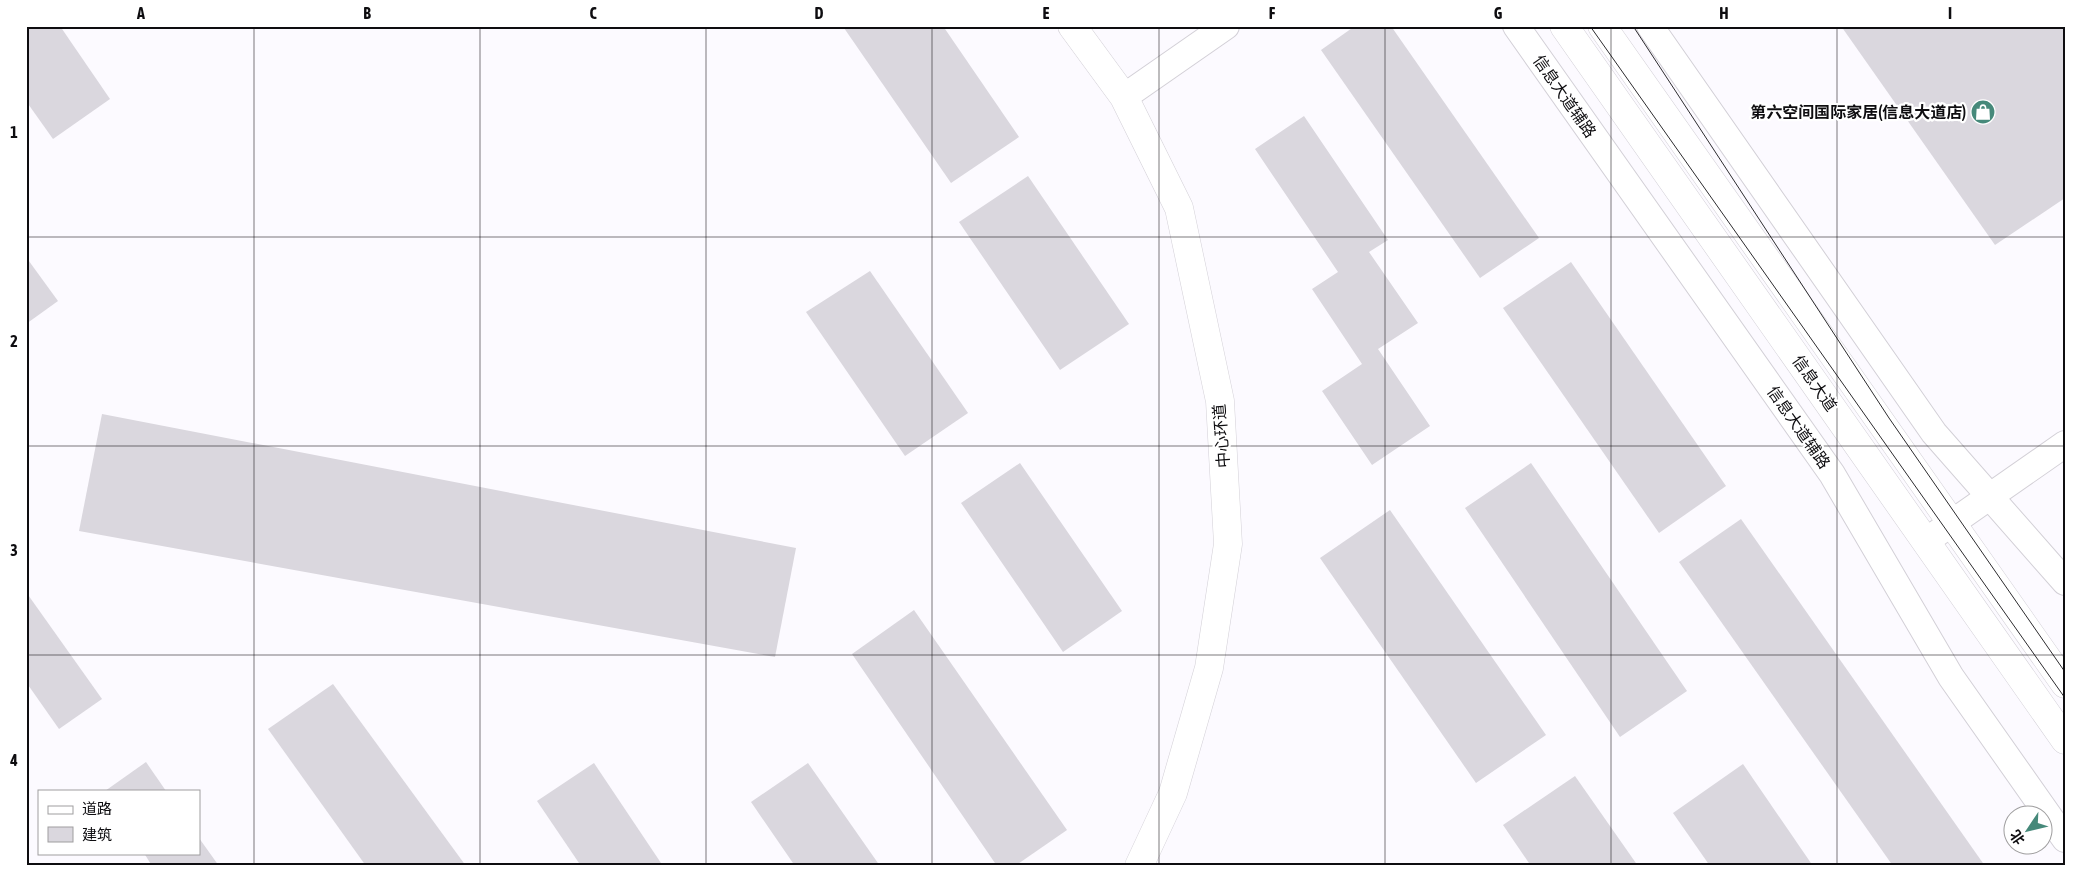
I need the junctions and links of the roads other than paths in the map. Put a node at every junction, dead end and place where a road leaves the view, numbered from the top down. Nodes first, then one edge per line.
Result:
1 (1072, 26) edge
2 (1226, 26) edge
3 (1516, 26) edge
4 (1564, 26) edge
5 (1602, 26) edge
6 (1650, 26) edge
7 (1124, 97) junction
8 (2065, 444) edge
9 (1988, 497) junction
10 (1951, 522) junction
11 (1926, 541) junction
12 (2065, 582) edge
13 (2065, 684) edge
14 (2065, 740) edge
15 (2065, 838) edge
16 (1139, 866) edge

1 - 7 street, 中心环道
2 - 7 street
3 - 15 street, 信息大道辅路
4 - 11 street, 信息大道
5 - 10 street, 信息大道
6 - 9 street
7 - 16 street, 中心环道
8 - 9 street
9 - 10 street
9 - 12 street
10 - 11 street
10 - 13 street, 信息大道
11 - 14 street, 信息大道

